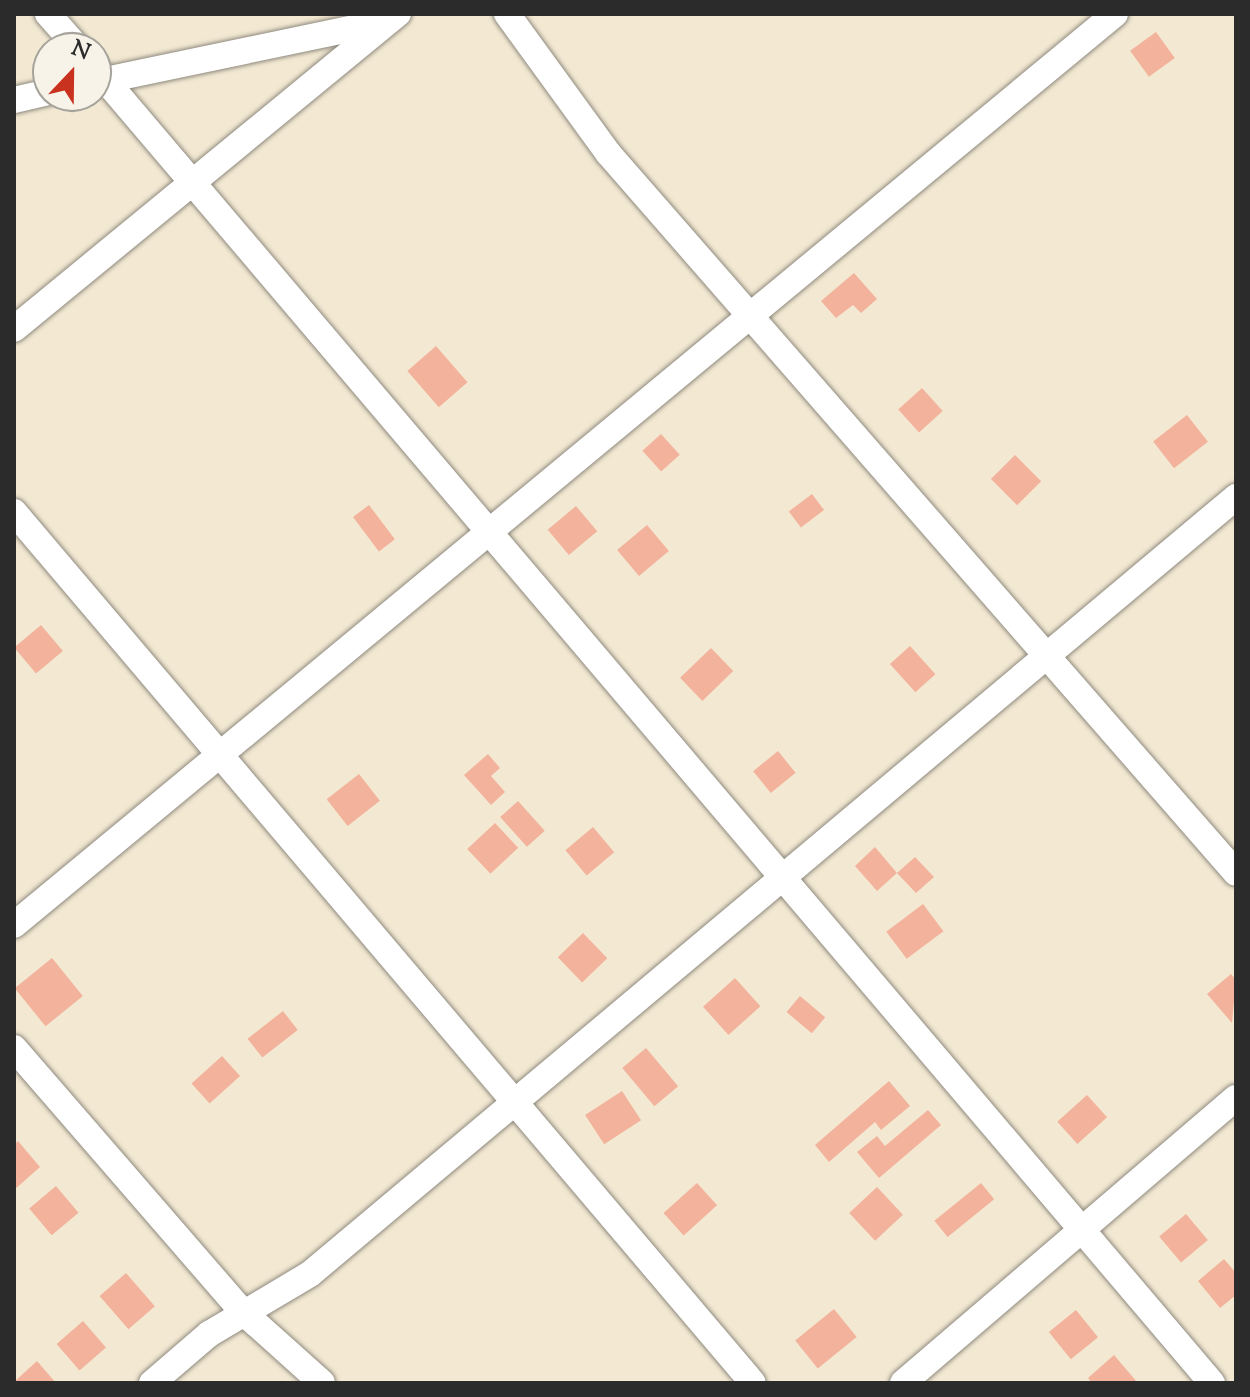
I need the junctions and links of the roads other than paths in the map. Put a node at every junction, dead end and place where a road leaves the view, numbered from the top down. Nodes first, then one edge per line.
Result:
1 (48, 14) edge
2 (507, 14) edge
3 (1115, 14) edge
4 (394, 17) edge
5 (64, 32) edge
6 (112, 74) edge
7 (112, 91) edge
8 (192, 180) junction
9 (752, 311) junction
10 (14, 329) edge
11 (1236, 497) edge
12 (14, 512) edge
13 (486, 532) junction
14 (1052, 654) junction
15 (221, 755) junction
16 (1236, 873) edge
17 (783, 880) junction
18 (14, 925) edge
19 (14, 1048) edge
20 (1236, 1098) edge
21 (508, 1103) junction
22 (1081, 1229) junction
23 (243, 1312) junction
24 (152, 1383) edge
25 (322, 1383) edge
26 (753, 1383) edge
27 (903, 1383) edge
28 (1212, 1383) edge

1 - 5 street
2 - 9 street
3 - 9 street
4 - 6 street
4 - 8 street
7 - 8 street
8 - 10 street
8 - 13 street
9 - 13 street
9 - 14 street
11 - 14 street
12 - 15 street
13 - 15 street
13 - 17 street
14 - 16 street
14 - 17 street
15 - 18 street
15 - 21 street
17 - 21 street
17 - 22 street
19 - 23 street
20 - 22 street
21 - 23 street
21 - 26 street
22 - 27 street
22 - 28 street
23 - 24 street
23 - 25 street

